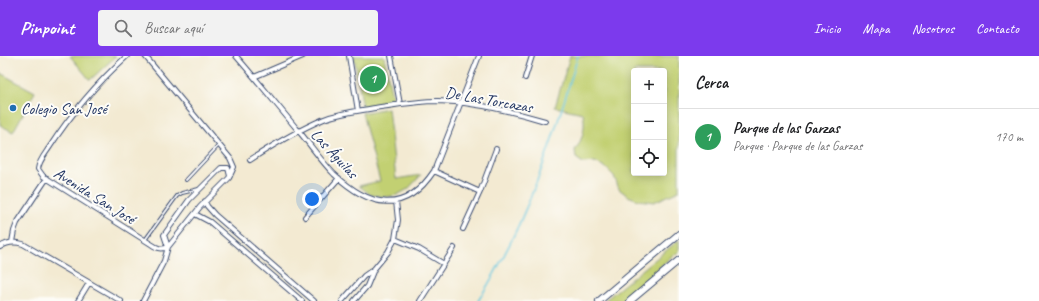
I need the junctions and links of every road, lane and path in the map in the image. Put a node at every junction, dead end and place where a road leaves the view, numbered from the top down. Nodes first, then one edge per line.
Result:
1 (127, 56) edge
2 (145, 56) edge
3 (236, 56) edge
4 (303, 56) edge
5 (349, 56) edge
6 (391, 56) edge
7 (479, 56) edge
8 (532, 56) edge
9 (254, 77) junction
10 (525, 78) dead end
11 (461, 103) junction
12 (400, 104) junction
13 (358, 111) junction
14 (545, 121) dead end
15 (299, 131) junction
16 (220, 145) junction
17 (496, 149) dead end
18 (250, 160) dead end
19 (434, 172) junction
20 (230, 176) junction
21 (47, 178) junction
22 (339, 178) junction
23 (186, 180) dead end
24 (200, 189) junction
25 (480, 192) junction
26 (205, 201) junction
27 (396, 201) junction
28 (194, 214) junction
29 (305, 218) dead end
30 (463, 229) dead end
31 (679, 234) edge
32 (395, 239) junction
33 (145, 240) junction
34 (12, 242) junction
35 (0, 247) edge
36 (168, 248) junction
37 (454, 248) dead end
38 (679, 260) edge
39 (444, 264) junction
40 (374, 269) junction
41 (89, 282) junction
42 (78, 301) edge
43 (121, 301) edge
44 (143, 301) edge
45 (302, 301) edge
46 (314, 301) edge
47 (342, 301) edge
48 (354, 301) edge
49 (420, 301) edge
50 (599, 301) edge
51 (630, 301) edge

1 - 21 street, Avenida San José
2 - 16 street
3 - 9 street, Las Águilas
4 - 9 street
5 - 13 street
6 - 12 street
7 - 11 street, Las Águilas
8 - 10 street
9 - 15 street, Las Águilas
11 - 12 street, De Las Torcazas
11 - 14 street, De Las Torcazas
11 - 19 street, Las Águilas
12 - 13 street, De Las Torcazas
13 - 15 street, De Las Torcazas
15 - 18 street, De Las Torcazas
15 - 22 street, Las Águilas
16 - 20 street
16 - 23 lane
17 - 25 street
19 - 25 street
19 - 27 street, Las Águilas
20 - 24 street
20 - 26 street
21 - 33 street, Avenida San José
21 - 34 street
22 - 27 street, Las Águilas
22 - 29 street
24 - 33 lane
24 - 36 street
25 - 30 street
26 - 28 street
26 - 46 street
27 - 32 street
28 - 36 street
28 - 45 street
31 - 50 main road
32 - 39 street
32 - 40 street
33 - 36 street, Avenida San José
34 - 35 street
34 - 41 street
36 - 44 street
37 - 39 street
38 - 51 main road
39 - 49 street
40 - 47 street
40 - 48 street
41 - 42 street
41 - 43 street

